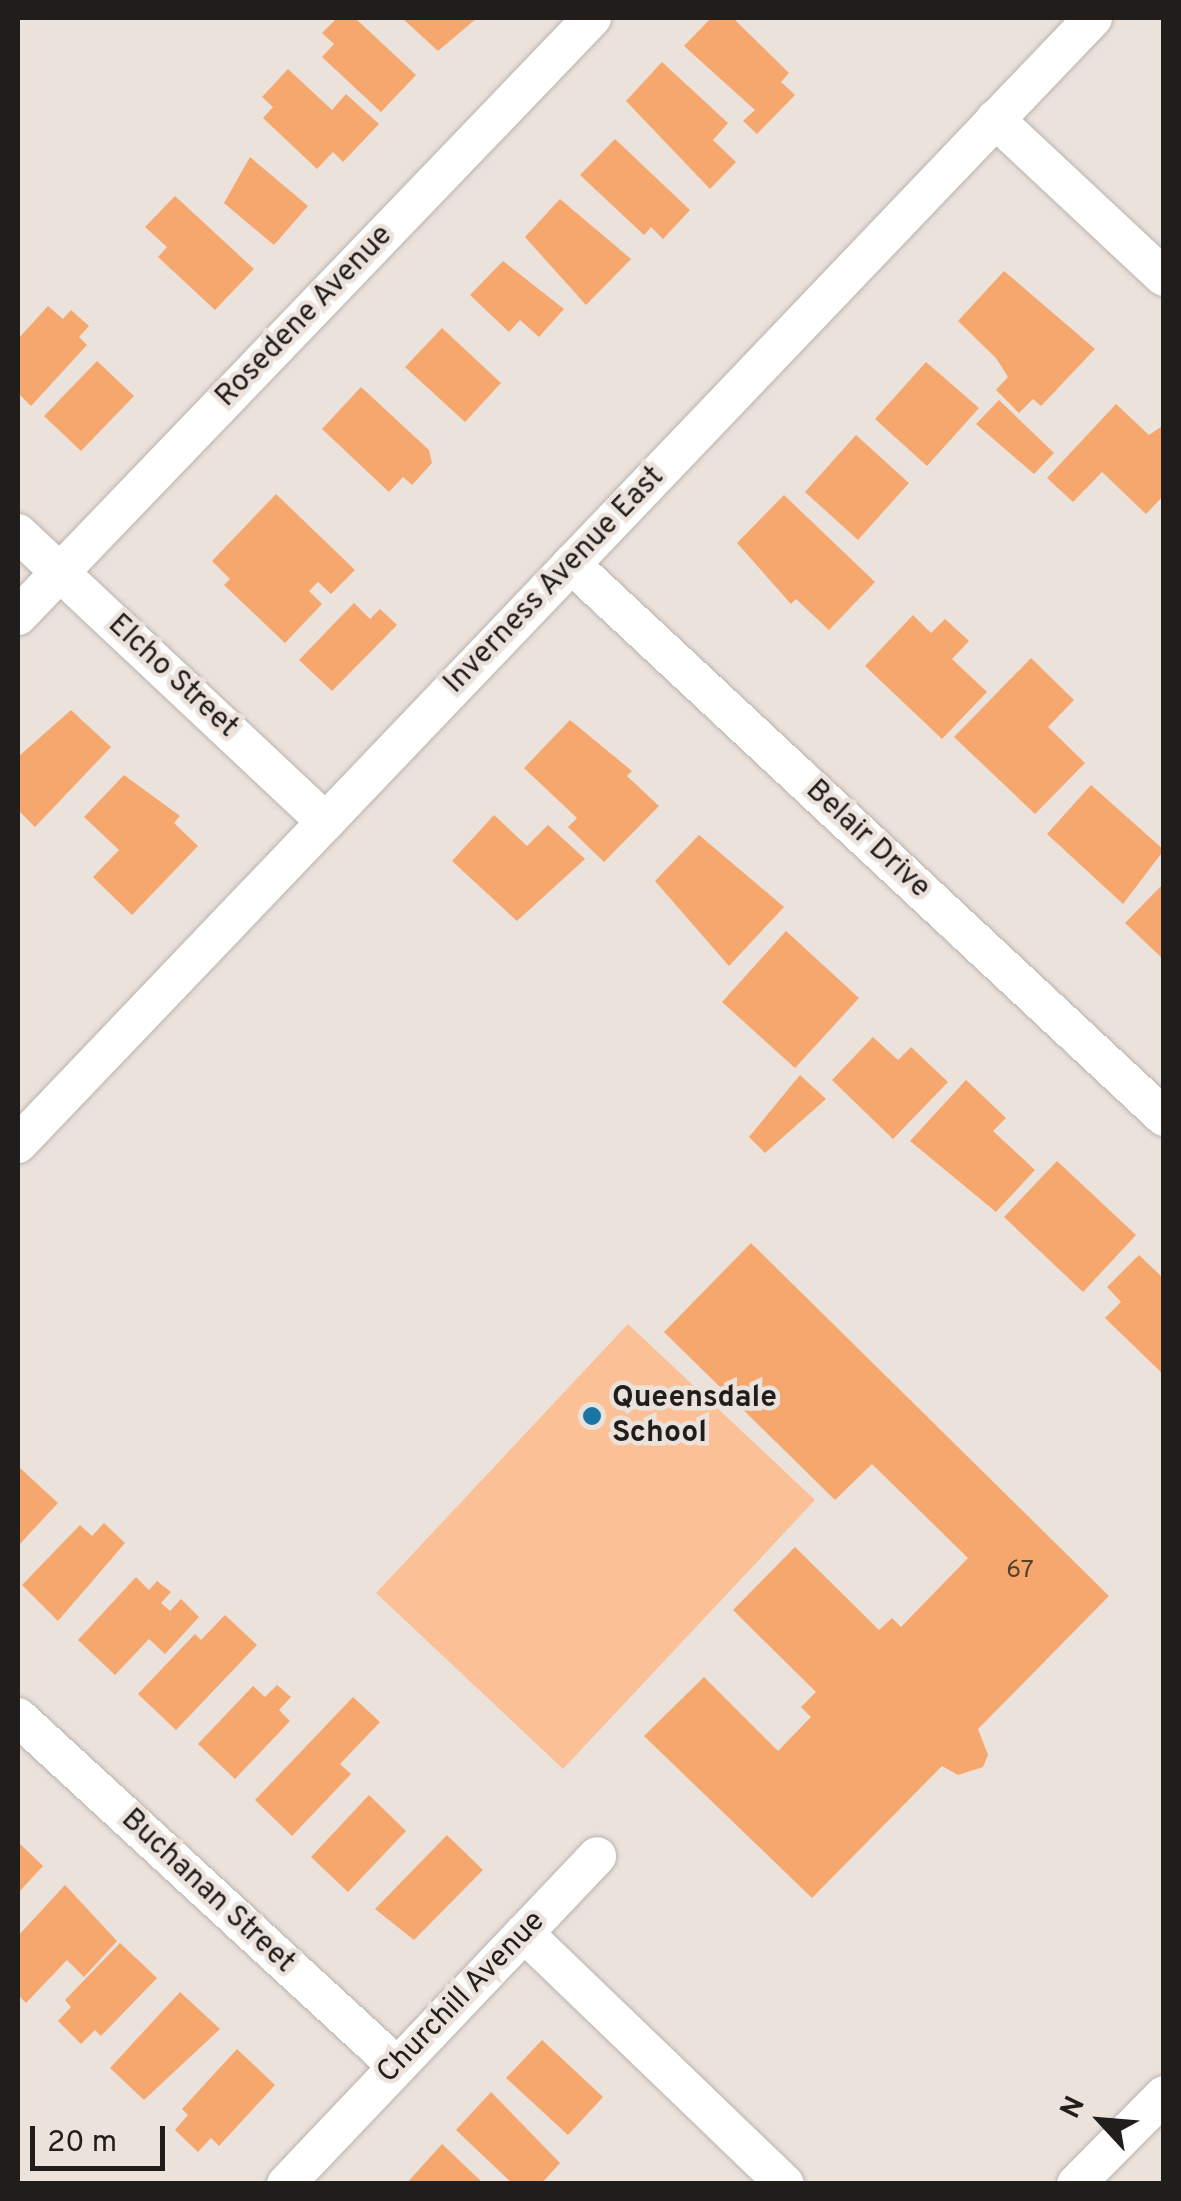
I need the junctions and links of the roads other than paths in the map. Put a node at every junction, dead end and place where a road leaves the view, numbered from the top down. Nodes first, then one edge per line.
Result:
1 (592, 18) edge
2 (1092, 18) edge
3 (995, 119) junction
4 (1164, 277) edge
5 (18, 533) edge
6 (572, 564) junction
7 (60, 572) junction
8 (18, 616) edge
9 (326, 822) junction
10 (1164, 1117) edge
11 (18, 1144) edge
12 (18, 1717) edge
13 (598, 1856) dead end
14 (524, 1933) junction
15 (397, 2066) junction
16 (1164, 2095) edge
17 (286, 2184) edge
18 (785, 2184) edge
19 (1076, 2184) edge

1 - 7 street, Rosedene Avenue
2 - 3 street, Inverness Avenue East
3 - 4 street
3 - 6 street, Inverness Avenue East
5 - 7 street, Elcho Street
6 - 9 street, Inverness Avenue East
6 - 10 street, Belair Drive
7 - 8 street, Rosedene Avenue
7 - 9 street, Elcho Street
9 - 11 street, Inverness Avenue East
12 - 15 street, Buchanan Street
13 - 14 street, Churchill Avenue
14 - 15 street, Churchill Avenue
14 - 18 street
15 - 17 street, Churchill Avenue
16 - 19 street

